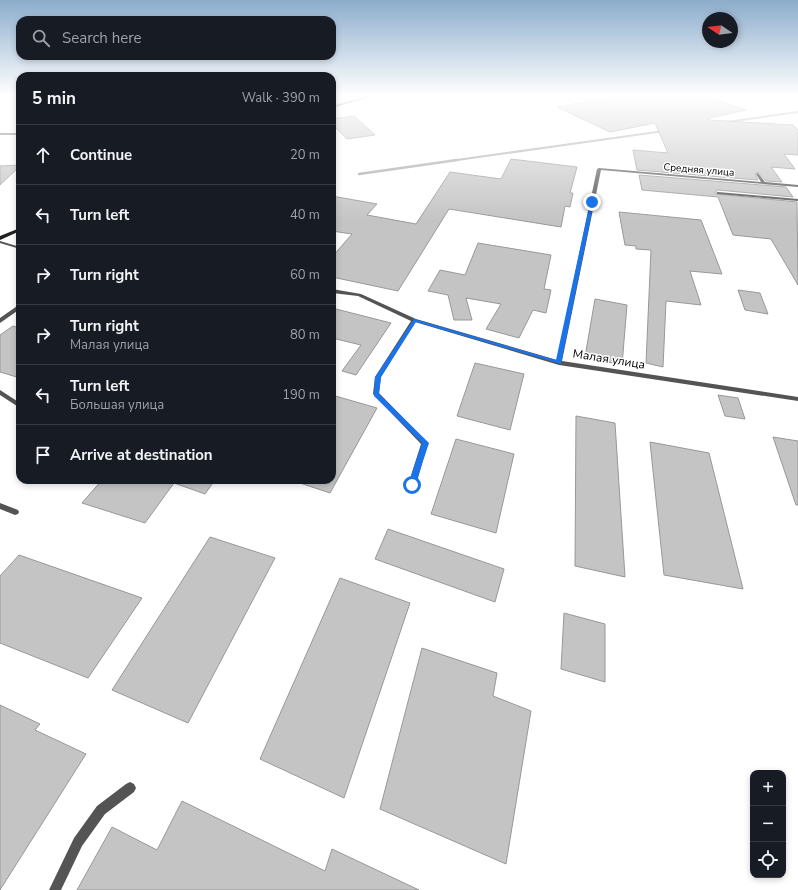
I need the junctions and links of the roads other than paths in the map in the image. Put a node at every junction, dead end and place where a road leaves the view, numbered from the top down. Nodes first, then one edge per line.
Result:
1 (758, 174) dead end
2 (764, 183) junction
3 (798, 186) edge
4 (718, 194) dead end
5 (798, 200) edge
6 (16, 231) edge
7 (0, 238) edge
8 (0, 242) edge
9 (16, 247) edge
10 (336, 292) edge
11 (16, 309) edge
12 (0, 320) edge
13 (414, 320) junction
14 (559, 363) junction
15 (0, 392) edge
16 (798, 399) edge
17 (16, 403) edge
18 (412, 485) dead end
19 (0, 506) edge
20 (15, 512) dead end
21 (130, 788) dead end
22 (55, 890) edge

1 - 2 lane
2 - 3 lane, Средняя улица
2 - 14 lane, Средняя улица
4 - 5 lane
6 - 7 street
8 - 9 lane
10 - 13 lane, Малая улица
11 - 12 lane
13 - 14 lane, Малая улица
13 - 18 lane
14 - 16 lane, Малая улица
15 - 17 lane
19 - 20 lane
21 - 22 lane

